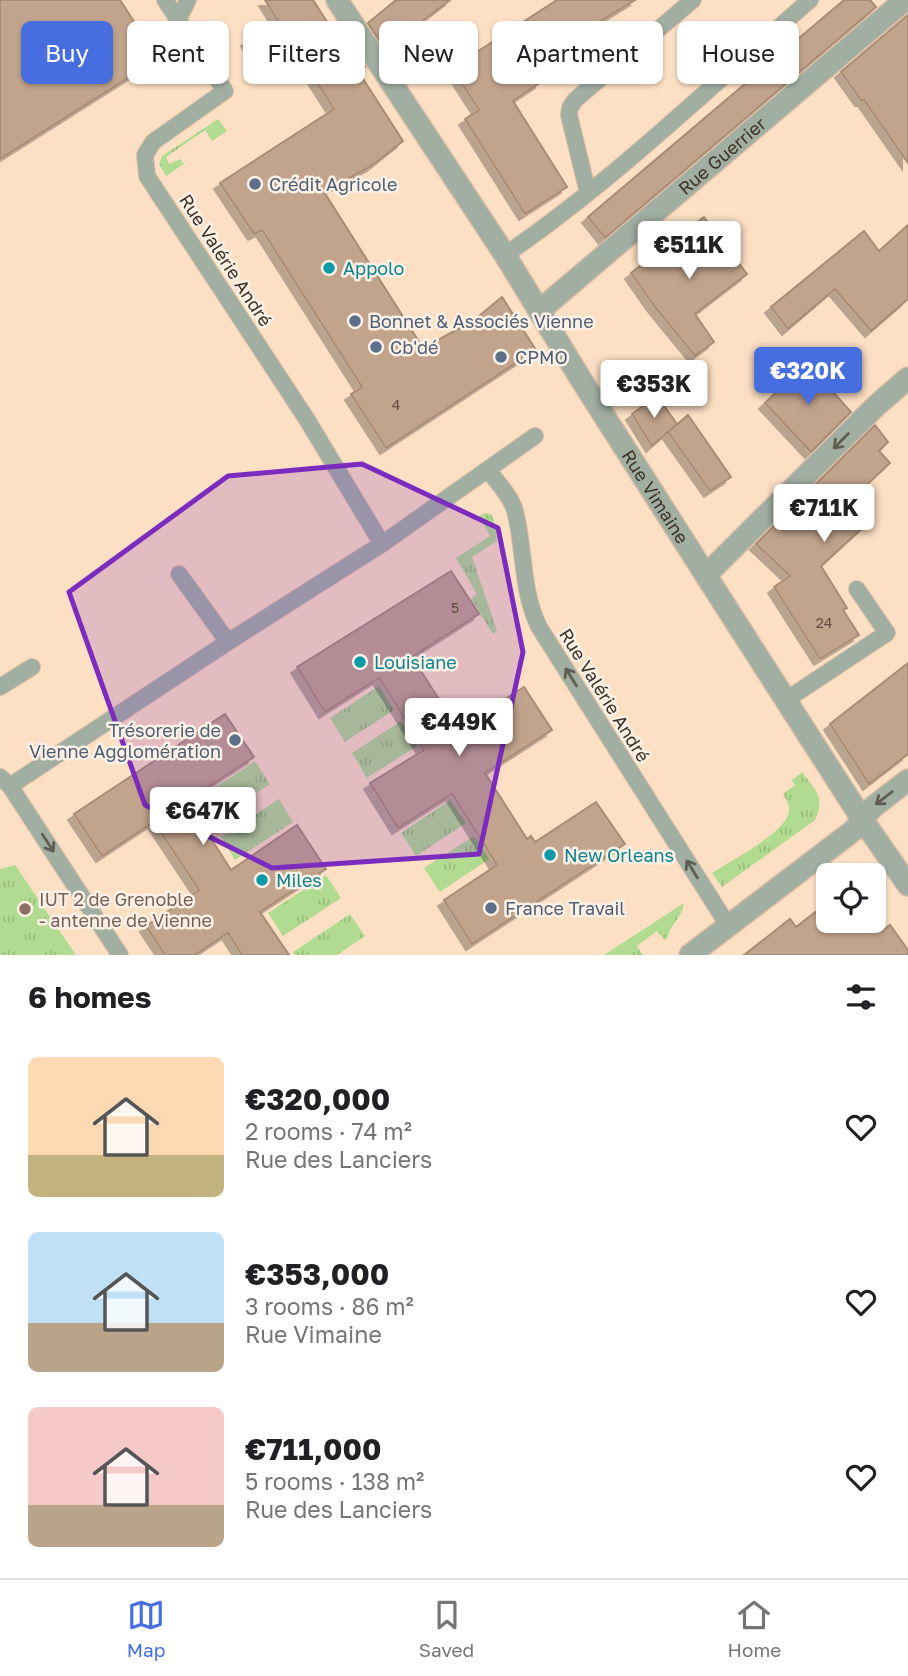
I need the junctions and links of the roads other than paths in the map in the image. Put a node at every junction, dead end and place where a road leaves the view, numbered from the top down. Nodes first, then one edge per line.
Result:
1 (165, 0) edge
2 (188, 0) edge
3 (337, 0) edge
4 (693, 0) edge
5 (810, 0) edge
6 (905, 0) edge
7 (178, 20) junction
8 (588, 193) junction
9 (505, 255) junction
10 (539, 311) junction
11 (908, 378) edge
12 (535, 436) dead end
13 (488, 470) junction
14 (382, 544) junction
15 (179, 574) dead end
16 (707, 574) junction
17 (858, 589) dead end
18 (228, 642) junction
19 (32, 667) dead end
20 (0, 687) edge
21 (786, 700) junction
22 (908, 780) edge
23 (5, 782) edge
24 (862, 819) junction
25 (908, 885) edge
26 (729, 927) junction
27 (120, 955) edge
28 (690, 955) edge

1 - 7 lane, Rue Valérie André
2 - 7 lane
3 - 9 street, Rue Vimaine
4 - 8 lane
5 - 8 lane
6 - 10 street, Rue Guerrier
7 - 14 lane, Rue Valérie André
8 - 9 lane
9 - 10 street, Rue Vimaine
10 - 16 street, Rue Vimaine
11 -> 16 street
12 - 13 lane
13 - 14 lane
26 -> 13 lane, Rue Valérie André
14 - 18 lane
15 - 18 lane
16 - 21 street, Rue Vimaine
17 - 21 lane
18 - 23 lane
19 - 20 lane
21 - 24 street, Rue Vimaine
22 -> 24 street
23 -> 27 lane
24 - 25 street, Rue Vimaine
24 - 26 street
26 - 28 street

